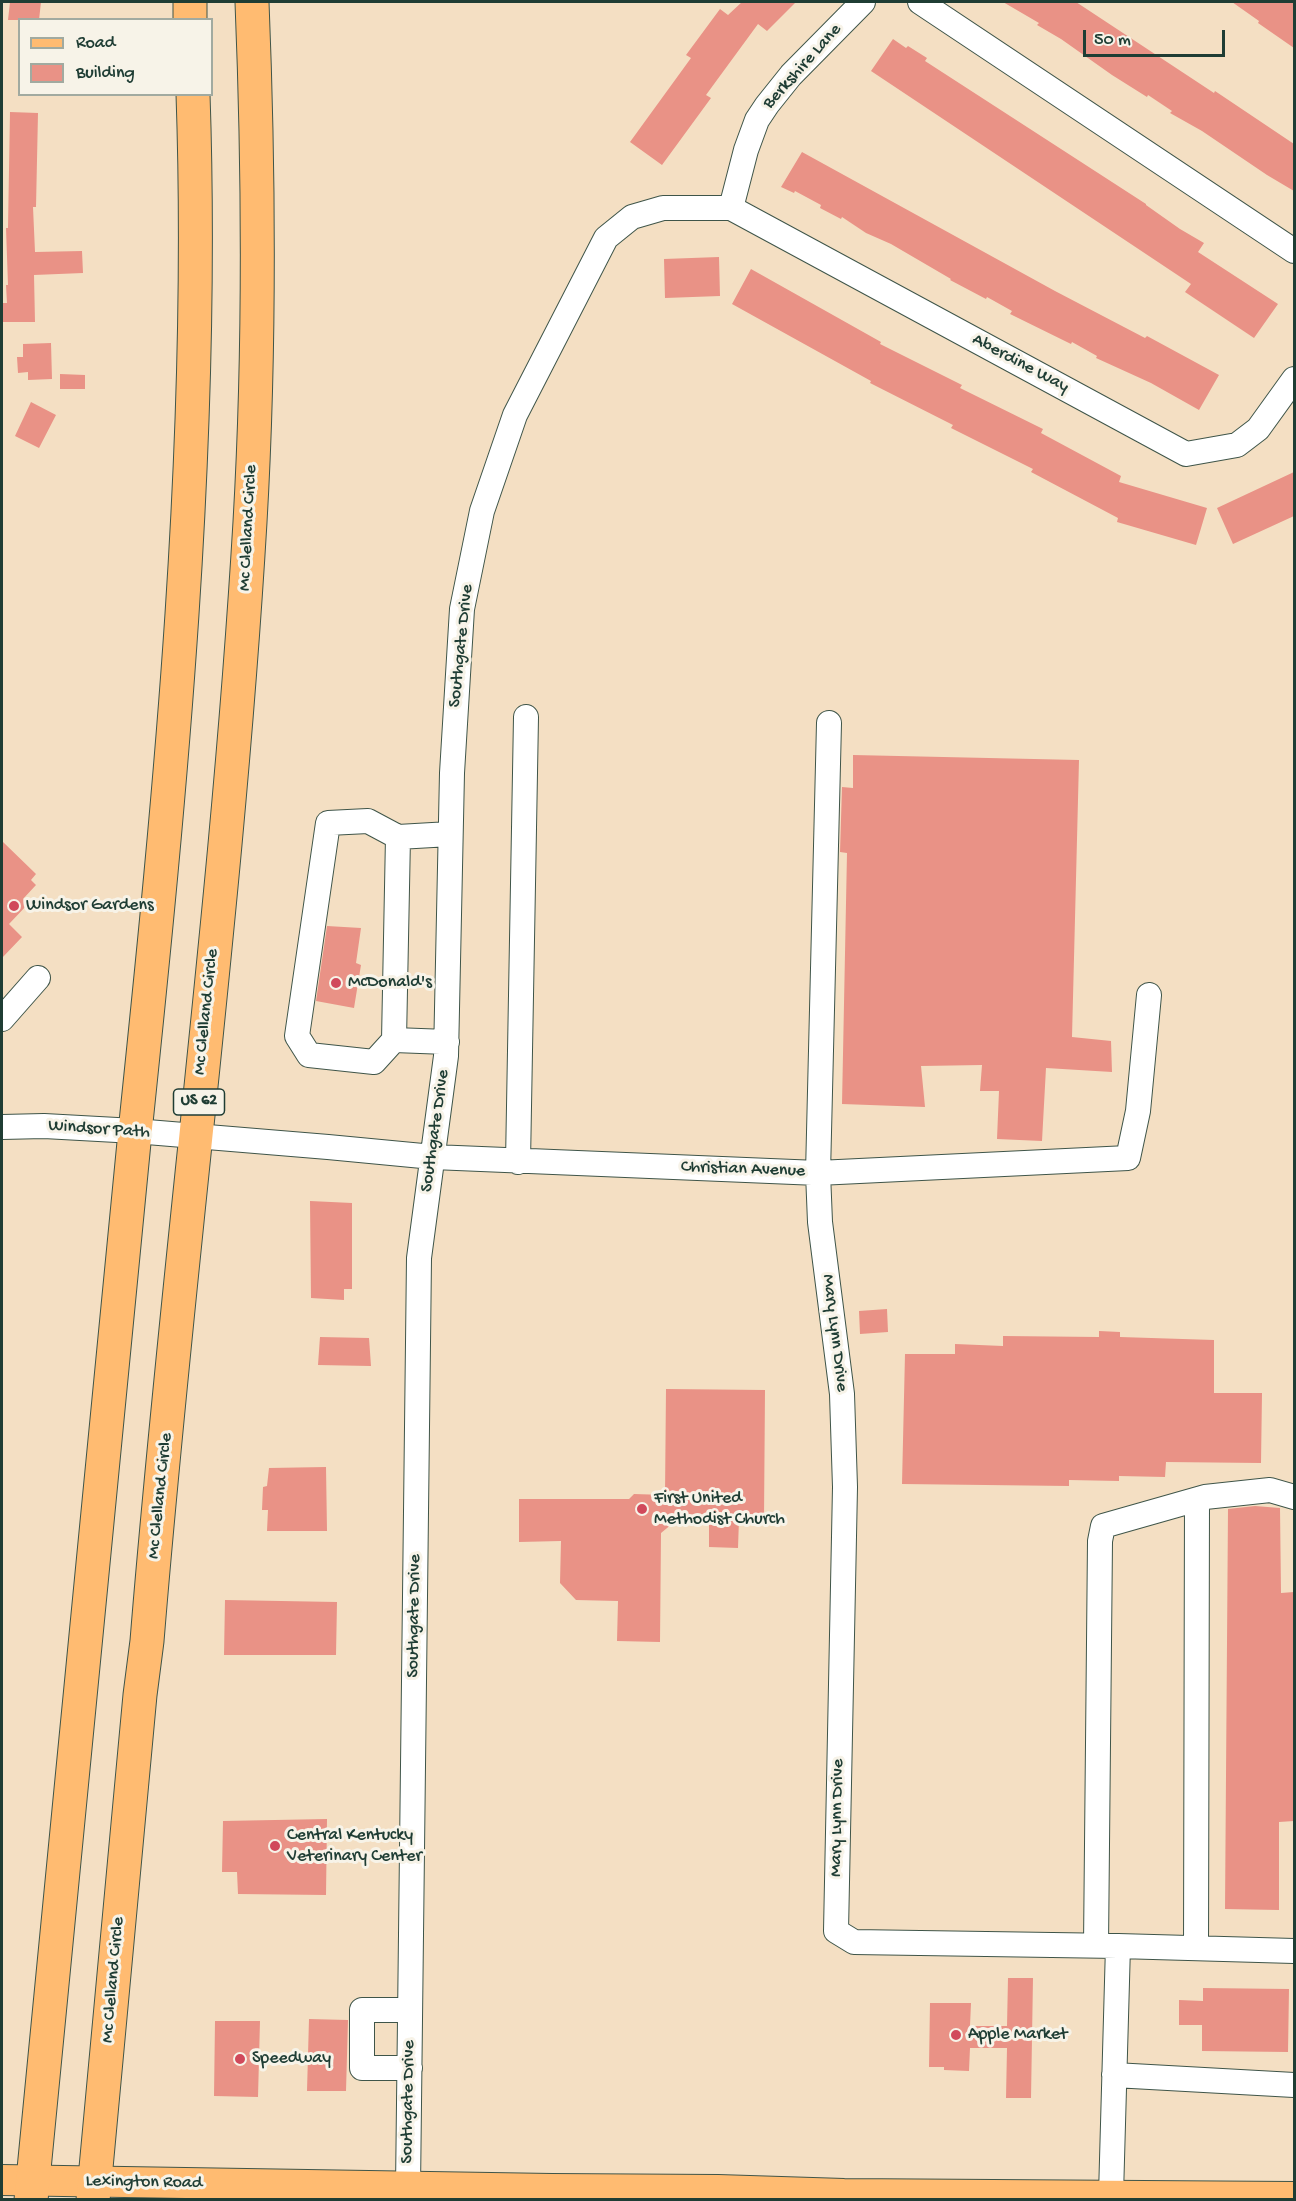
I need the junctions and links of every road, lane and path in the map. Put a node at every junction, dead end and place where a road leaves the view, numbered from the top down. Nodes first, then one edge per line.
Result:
1 (190, 2) edge
2 (252, 2) edge
3 (863, 2) edge
4 (920, 2) edge
5 (190, 18) edge
6 (193, 96) edge
7 (730, 208) junction
8 (1294, 251) edge
9 (1294, 379) edge
10 (526, 717) dead end
11 (829, 723) dead end
12 (450, 834) junction
13 (398, 837) junction
14 (38, 978) dead end
15 (1149, 995) dead end
16 (2, 1019) edge
17 (394, 1040) junction
18 (447, 1042) junction
19 (2, 1126) edge
20 (135, 1131) junction
21 (195, 1137) junction
22 (433, 1158) junction
23 (518, 1162) junction
24 (818, 1173) junction
25 (1294, 1497) edge
26 (1197, 1500) junction
27 (1107, 1946) junction
28 (1196, 1948) junction
29 (1294, 1951) edge
30 (410, 2010) junction
31 (410, 2068) junction
32 (1114, 2075) junction
33 (1294, 2085) edge
34 (22, 2187) edge
35 (408, 2187) junction
36 (94, 2191) edge
37 (647, 2195) edge
38 (718, 2195) edge
39 (1111, 2195) junction
40 (1294, 2198) edge

1 - 5 highway
2 - 21 highway, Mc Clelland Circle / US 62
3 - 7 street, Berkshire Lane
4 - 8 street
6 - 20 highway
7 - 9 street, Aberdine Way
7 - 12 street, Southgate Drive
10 - 23 street
11 - 24 street
12 - 13 street
12 - 18 street, Southgate Drive
13 - 17 street
13 - 17 street
14 - 16 street
15 - 24 street, Christian Avenue
17 - 18 street
18 - 22 street, Southgate Drive
19 - 20 street, Windsor Path
20 - 21 street, Windsor Path
20 - 34 highway
21 - 22 street, Christian Avenue
21 - 36 highway, Mc Clelland Circle / US 62
22 - 23 street, Christian Avenue
22 - 30 street, Southgate Drive
23 - 24 street, Christian Avenue
24 - 27 street, Mary Lynn Drive
25 - 26 street
26 - 27 street
26 - 28 street
27 - 28 street
27 - 32 street
28 - 29 street
30 - 31 street, Southgate Drive
30 - 31 street
31 - 35 street, Southgate Drive
32 - 33 street
32 - 39 street
34 - 36 main road, Lexington Road
35 - 36 main road, Lexington Road
35 - 37 main road, Lexington Road
37 - 38 main road, Lexington Road
38 - 39 main road, Lexington Road
39 - 40 main road, Lexington Road

